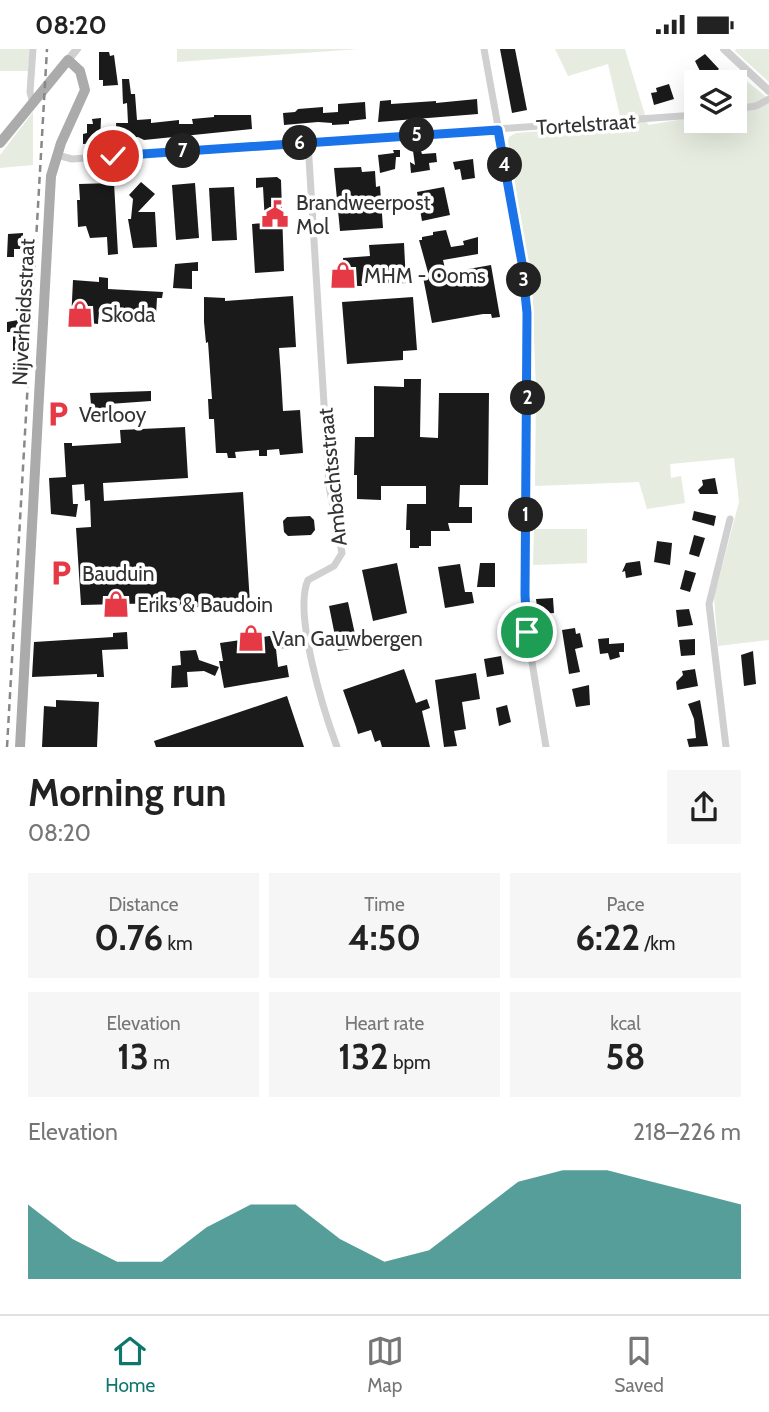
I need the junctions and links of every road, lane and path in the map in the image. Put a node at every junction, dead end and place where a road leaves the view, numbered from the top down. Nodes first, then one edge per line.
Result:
1 (33, 49) edge
2 (77, 49) edge
3 (484, 49) edge
4 (724, 49) edge
5 (68, 60) junction
6 (769, 91) edge
7 (769, 99) edge
8 (33, 103) junction
9 (747, 107) edge
10 (684, 115) edge
11 (498, 130) junction
12 (308, 142) junction
13 (0, 143) edge
14 (57, 155) junction
15 (730, 519) dead end
16 (20, 747) edge
17 (337, 747) edge
18 (546, 747) edge
19 (726, 747) edge

1 - 8 street
2 - 5 street
3 - 11 street
4 - 6 street
5 - 8 main road
5 - 14 main road, Nijverheidsstraat
7 - 9 street
8 - 13 main road
10 - 11 street, Tortelstraat
11 - 12 street, Tortelstraat
11 - 18 street
12 - 14 street, Tortelstraat
12 - 17 street, Ambachtsstraat
14 - 16 main road, Nijverheidsstraat
15 - 19 street

